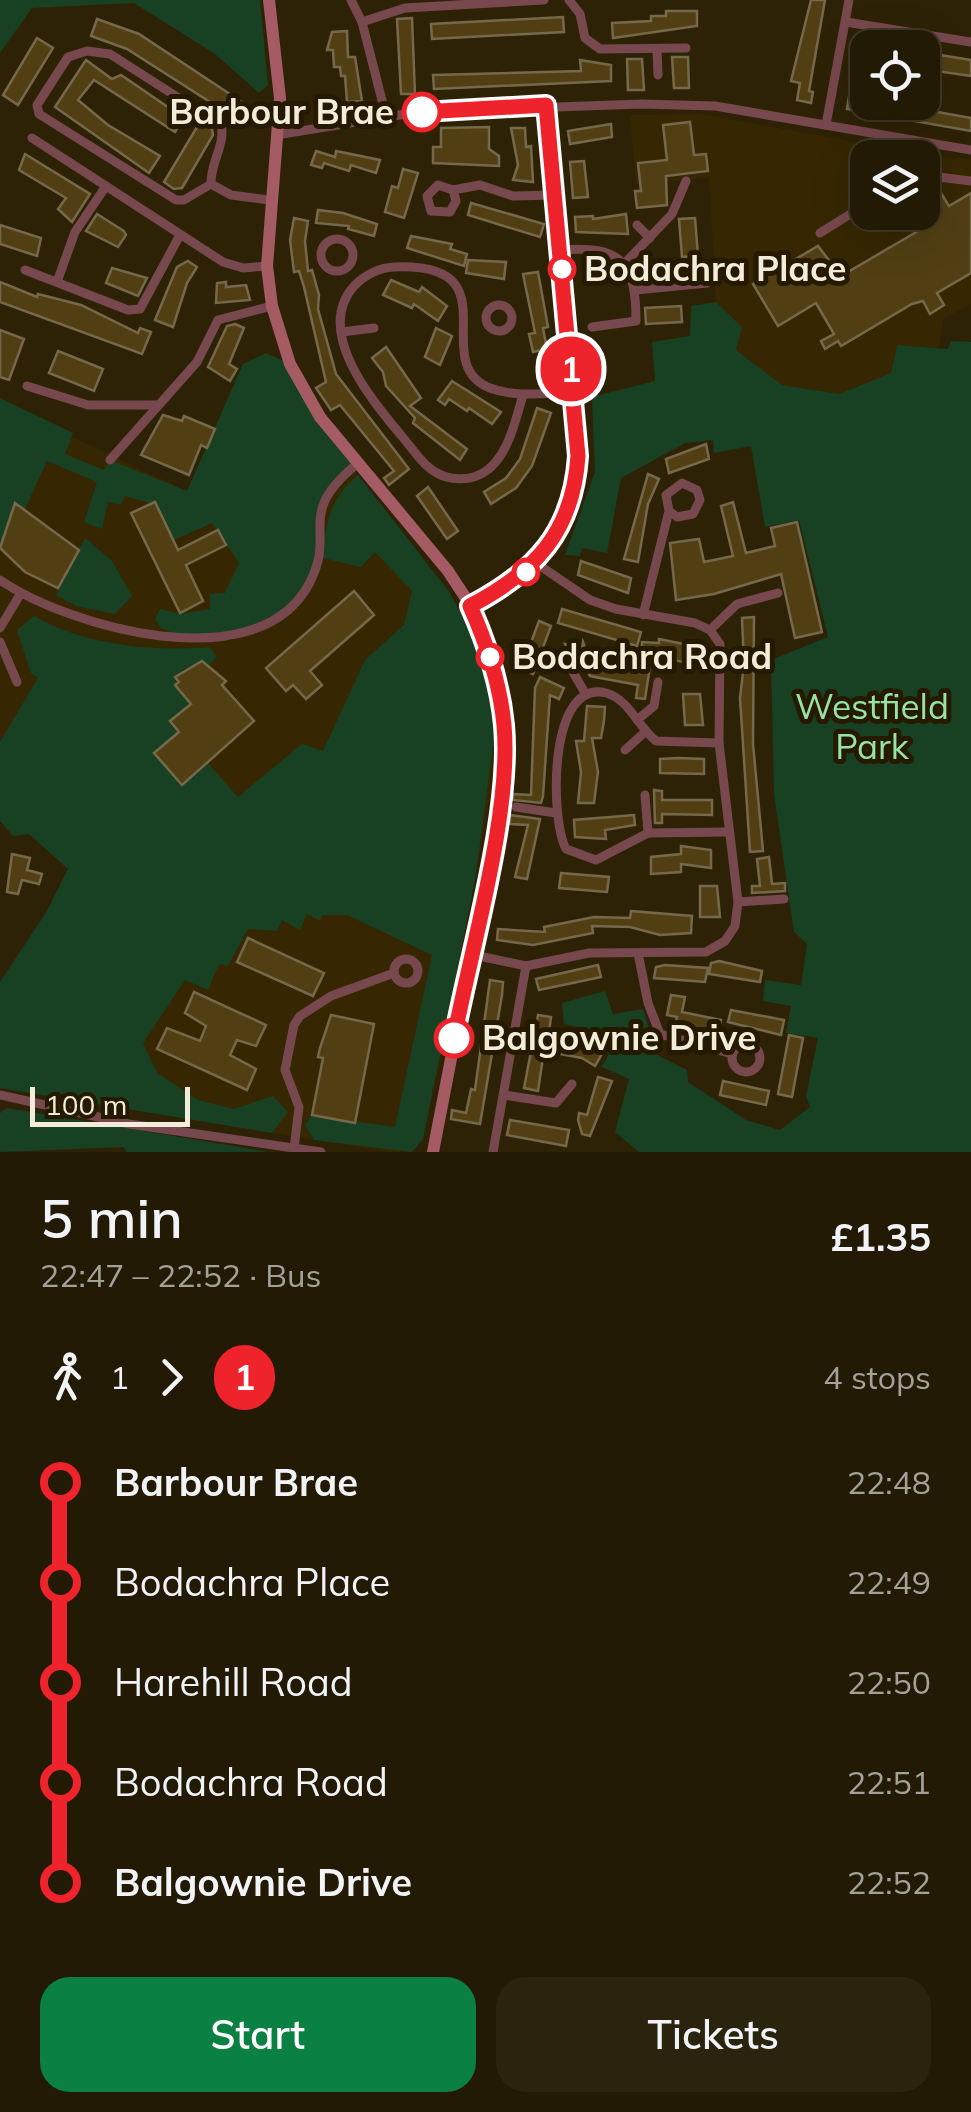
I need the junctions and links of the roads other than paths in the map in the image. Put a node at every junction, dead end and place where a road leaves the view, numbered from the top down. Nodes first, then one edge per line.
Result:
1 (268, 0) edge
2 (351, 0) edge
3 (544, 0) edge
4 (569, 0) edge
5 (849, 0) edge
6 (362, 22) junction
7 (846, 22) junction
8 (971, 42) edge
9 (686, 48) dead end
10 (658, 49) junction
11 (658, 75) dead end
12 (546, 105) junction
13 (386, 116) junction
14 (826, 125) junction
15 (276, 135) junction
16 (32, 138) dead end
17 (971, 150) edge
18 (940, 178) edge
19 (686, 182) dead end
20 (971, 182) edge
21 (211, 184) junction
22 (106, 186) junction
23 (452, 190) dead end
24 (555, 195) junction
25 (269, 200) junction
26 (850, 214) edge
27 (637, 224) dead end
28 (820, 232) dead end
29 (180, 235) junction
30 (650, 238) junction
31 (561, 250) junction
32 (625, 264) junction
33 (266, 266) junction
34 (348, 267) dead end
35 (25, 270) dead end
36 (361, 280) junction
37 (56, 282) junction
38 (707, 283) dead end
39 (636, 290) junction
40 (272, 306) junction
41 (463, 316) junction
42 (487, 316) dead end
43 (592, 327) dead end
44 (374, 328) dead end
45 (342, 332) junction
46 (27, 386) dead end
47 (574, 392) junction
48 (523, 395) junction
49 (156, 405) junction
50 (110, 460) dead end
51 (358, 463) junction
52 (668, 511) junction
53 (536, 563) junction
54 (0, 580) edge
55 (21, 593) junction
56 (778, 593) dead end
57 (470, 606) junction
58 (643, 616) junction
59 (0, 628) edge
60 (710, 630) junction
61 (0, 642) edge
62 (569, 665) dead end
63 (17, 682) dead end
64 (658, 682) dead end
65 (584, 692) junction
66 (637, 720) junction
67 (645, 732) junction
68 (718, 743) junction
69 (625, 750) dead end
70 (645, 795) dead end
71 (516, 807) dead end
72 (556, 813) junction
73 (728, 832) junction
74 (648, 833) junction
75 (784, 899) dead end
76 (738, 902) junction
77 (638, 953) junction
78 (470, 954) junction
79 (526, 966) junction
80 (394, 972) dead end
81 (732, 1054) dead end
82 (572, 1084) dead end
83 (0, 1095) edge
84 (504, 1095) junction
85 (294, 1150) edge
86 (321, 1152) edge
87 (433, 1152) edge
88 (493, 1152) edge

1 - 15 street
2 - 6 street
3 - 6 street
4 - 10 street
5 - 7 street
6 - 13 street
7 - 8 street
7 - 14 street
9 - 10 street
10 - 11 street
12 - 13 street
12 - 14 street
12 - 24 street
13 - 15 street
14 - 17 street
15 - 25 street
16 - 22 street
18 - 20 street
19 - 30 street
21 - 21 street
21 - 25 street
22 - 29 street
22 - 37 street
23 - 24 street
24 - 31 street
25 - 33 street
26 - 28 street
27 - 30 street
29 - 33 street
29 - 37 street
30 - 32 street
31 - 32 street
31 - 47 street
32 - 39 street
33 - 40 street
34 - 36 street
35 - 37 street
36 - 41 street
36 - 45 street
38 - 39 street
39 - 43 street
40 - 49 street
40 - 51 street
41 - 42 street
41 - 48 street
44 - 45 street
45 - 48 street
46 - 49 street
47 - 48 street
47 - 53 street
49 - 50 street
51 - 55 street
51 - 57 street
52 - 52 street
52 - 58 street
53 - 57 street
53 - 58 street
54 - 55 street
55 - 59 street
56 - 60 street
57 - 78 street
58 - 60 street
60 - 68 street
61 - 63 street
62 - 65 street
64 - 66 street
65 - 66 street
65 - 72 street
66 - 67 street
67 - 68 street
67 - 69 street
68 - 73 street
70 - 74 street
71 - 72 street
72 - 74 street
73 - 74 street
73 - 76 street
75 - 76 street
76 - 77 street
77 - 79 street
77 - 81 street
78 - 79 street
78 - 87 street
79 - 84 street
80 - 85 street
82 - 84 street
83 - 85 street
84 - 88 street
85 - 86 street

